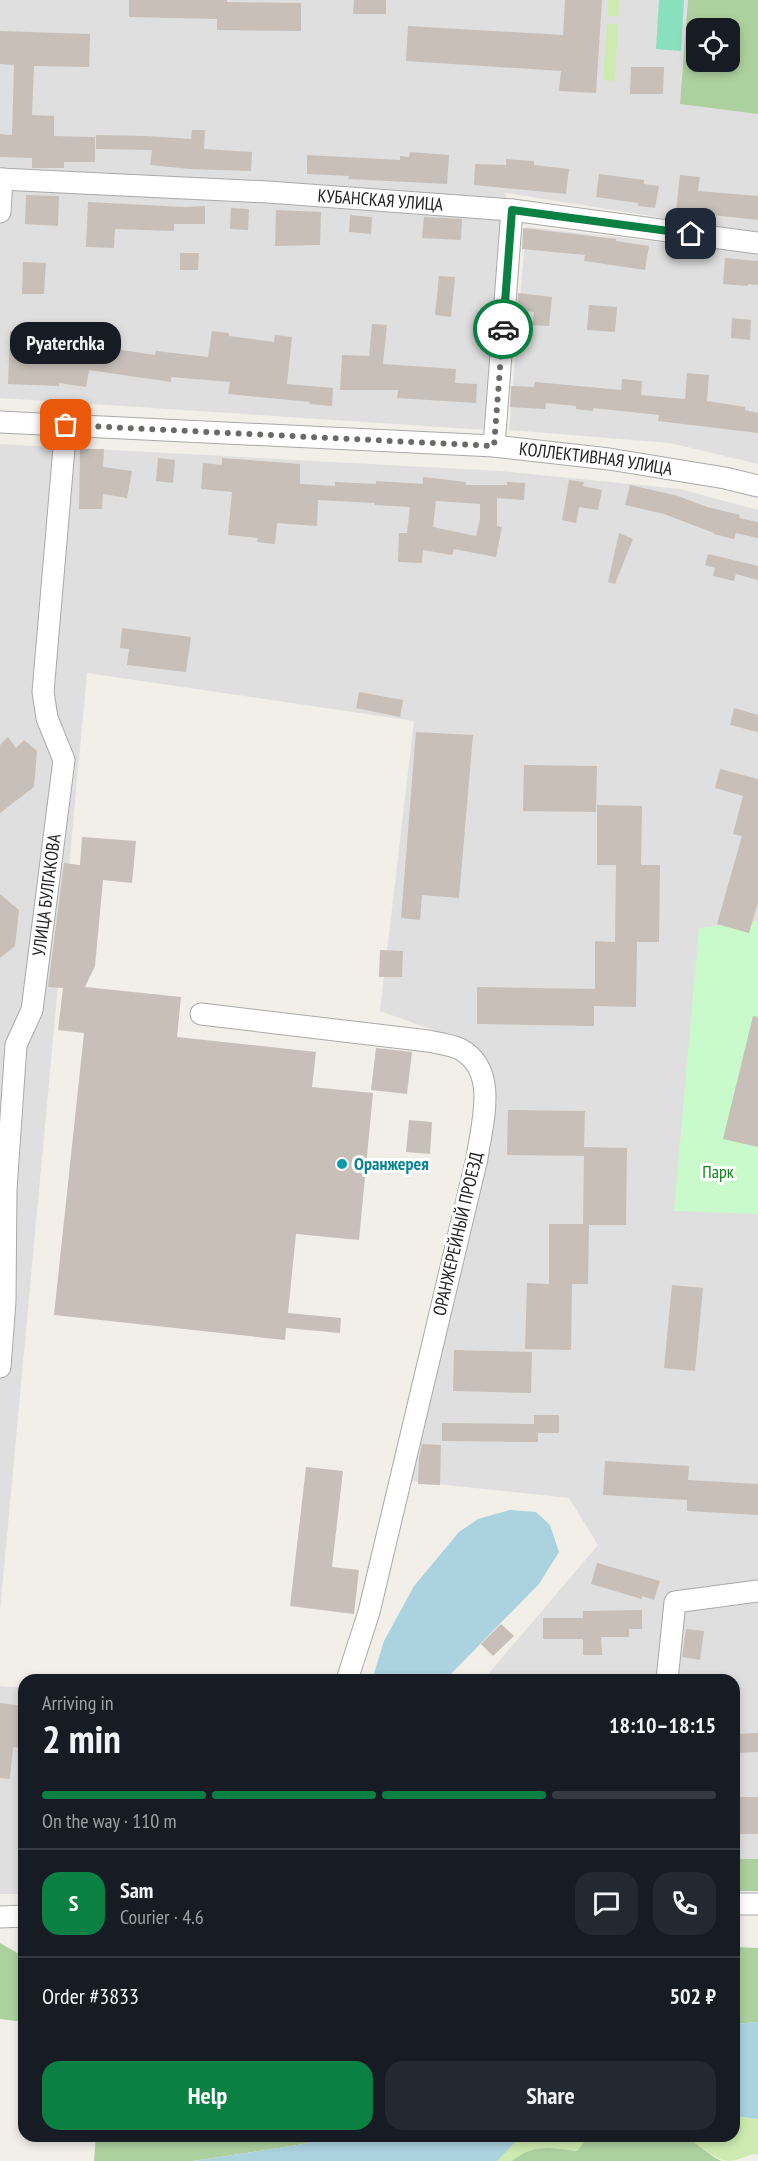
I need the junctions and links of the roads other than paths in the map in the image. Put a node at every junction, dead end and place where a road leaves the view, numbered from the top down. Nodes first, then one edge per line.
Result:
1 (1, 179) edge
2 (512, 210) junction
3 (0, 212) edge
4 (758, 243) edge
5 (0, 422) edge
6 (66, 425) junction
7 (494, 446) junction
8 (758, 486) edge
9 (201, 1014) dead end
10 (0, 1366) edge
11 (758, 1591) edge
12 (349, 1674) edge
13 (668, 1674) edge
14 (740, 1904) edge
15 (758, 1904) edge
16 (18, 1916) edge
17 (0, 1917) edge

1 - 2 street, КУБАНСКАЯ УЛИЦА
1 - 3 street
2 - 4 street, КУБАНСКАЯ УЛИЦА
2 - 7 street
5 - 6 street, КОЛЛЕКТИВНАЯ УЛИЦА
6 - 7 street, КОЛЛЕКТИВНАЯ УЛИЦА
6 - 10 street, УЛИЦА БУЛГАКОВА
7 - 8 street, КОЛЛЕКТИВНАЯ УЛИЦА
9 - 12 street, ОРАНЖЕРЕЙНЫЙ ПРОЕЗД
11 - 13 street
14 - 15 street
16 - 17 street

